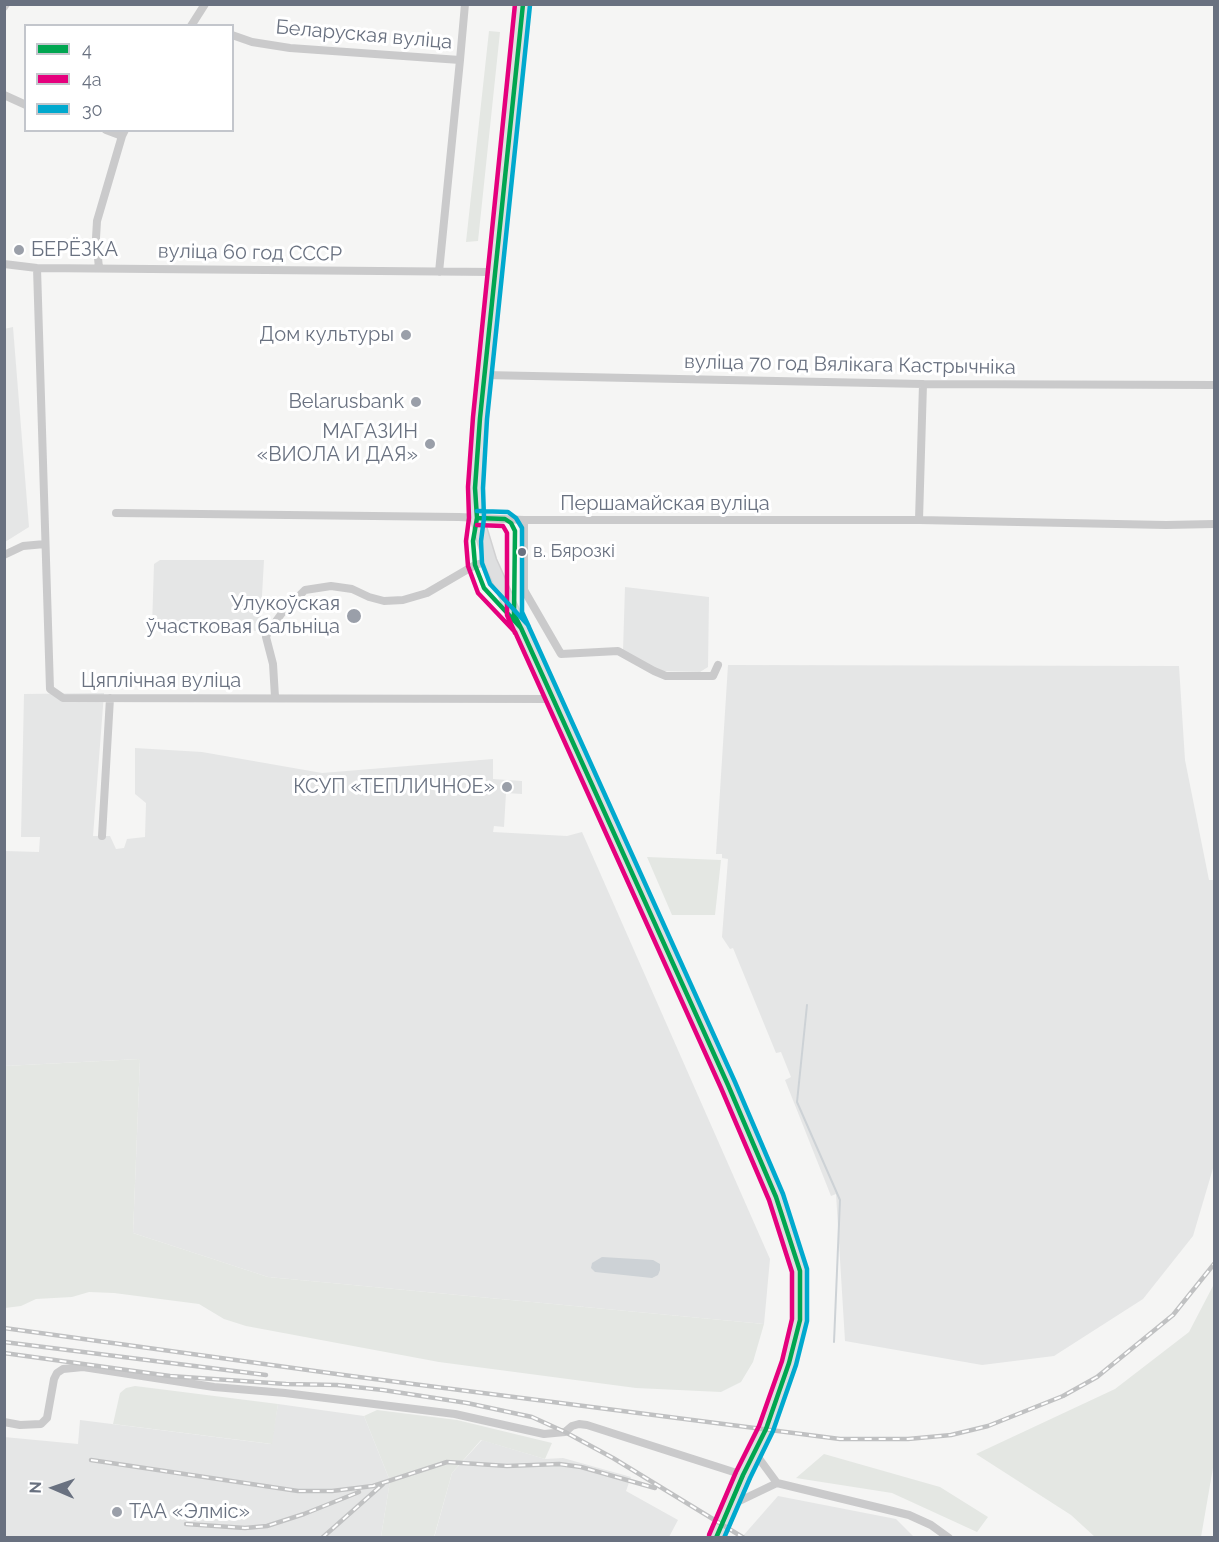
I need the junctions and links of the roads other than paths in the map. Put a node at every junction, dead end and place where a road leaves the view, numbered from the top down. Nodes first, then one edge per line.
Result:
1 (205, 4) edge
2 (465, 4) edge
3 (523, 4) edge
4 (192, 24) edge
5 (234, 36) edge
6 (460, 60) junction
7 (4, 95) edge
8 (24, 104) edge
9 (124, 133) edge
10 (4, 264) edge
11 (37, 268) junction
12 (99, 268) junction
13 (440, 272) junction
14 (495, 272) junction
15 (484, 375) junction
16 (923, 384) junction
17 (1215, 386) edge
18 (116, 513) dead end
19 (477, 518) junction
20 (524, 520) junction
21 (920, 520) junction
22 (1215, 524) edge
23 (45, 544) junction
24 (4, 555) edge
25 (490, 561) junction
26 (718, 665) dead end
27 (275, 697) junction
28 (110, 698) junction
29 (553, 699) junction
30 (102, 836) dead end
31 (4, 1422) edge
32 (755, 1453) junction
33 (743, 1475) junction
34 (777, 1483) junction
35 (729, 1506) junction
36 (716, 1538) edge
37 (949, 1538) edge

1 - 4 street
2 - 6 street
3 - 14 main road
5 - 6 street, Беларуская вуліца
6 - 13 street, Беларуская вуліца
7 - 8 street
9 - 12 street
10 - 11 street, вуліца 60 год СССР
11 - 12 street, вуліца 60 год СССР
11 - 23 street, Цяплічная вуліца
12 - 13 street, вуліца 60 год СССР
13 - 14 street, вуліца 60 год СССР
14 - 15 main road
15 - 16 street, вуліца 70 год Вялікага Кастрычніка
15 - 19 main road
16 - 17 street, вуліца 70 год Вялікага Кастрычніка
16 - 21 street
18 - 19 street, Першамайская вуліца
19 - 20 street, Першамайская вуліца
19 - 25 main road
20 - 21 street, Першамайская вуліца
20 - 26 street
21 - 22 street, Першамайская вуліца
23 - 24 street
23 - 28 street, Цяплічная вуліца
25 - 27 street
25 - 29 main road
27 - 28 street, Цяплічная вуліца
27 - 29 street, Цяплічная вуліца
28 - 30 street
29 - 32 main road
31 - 33 street
32 - 33 main road
32 - 34 street
33 - 35 main road
34 - 35 street
34 - 37 street
35 - 36 main road

